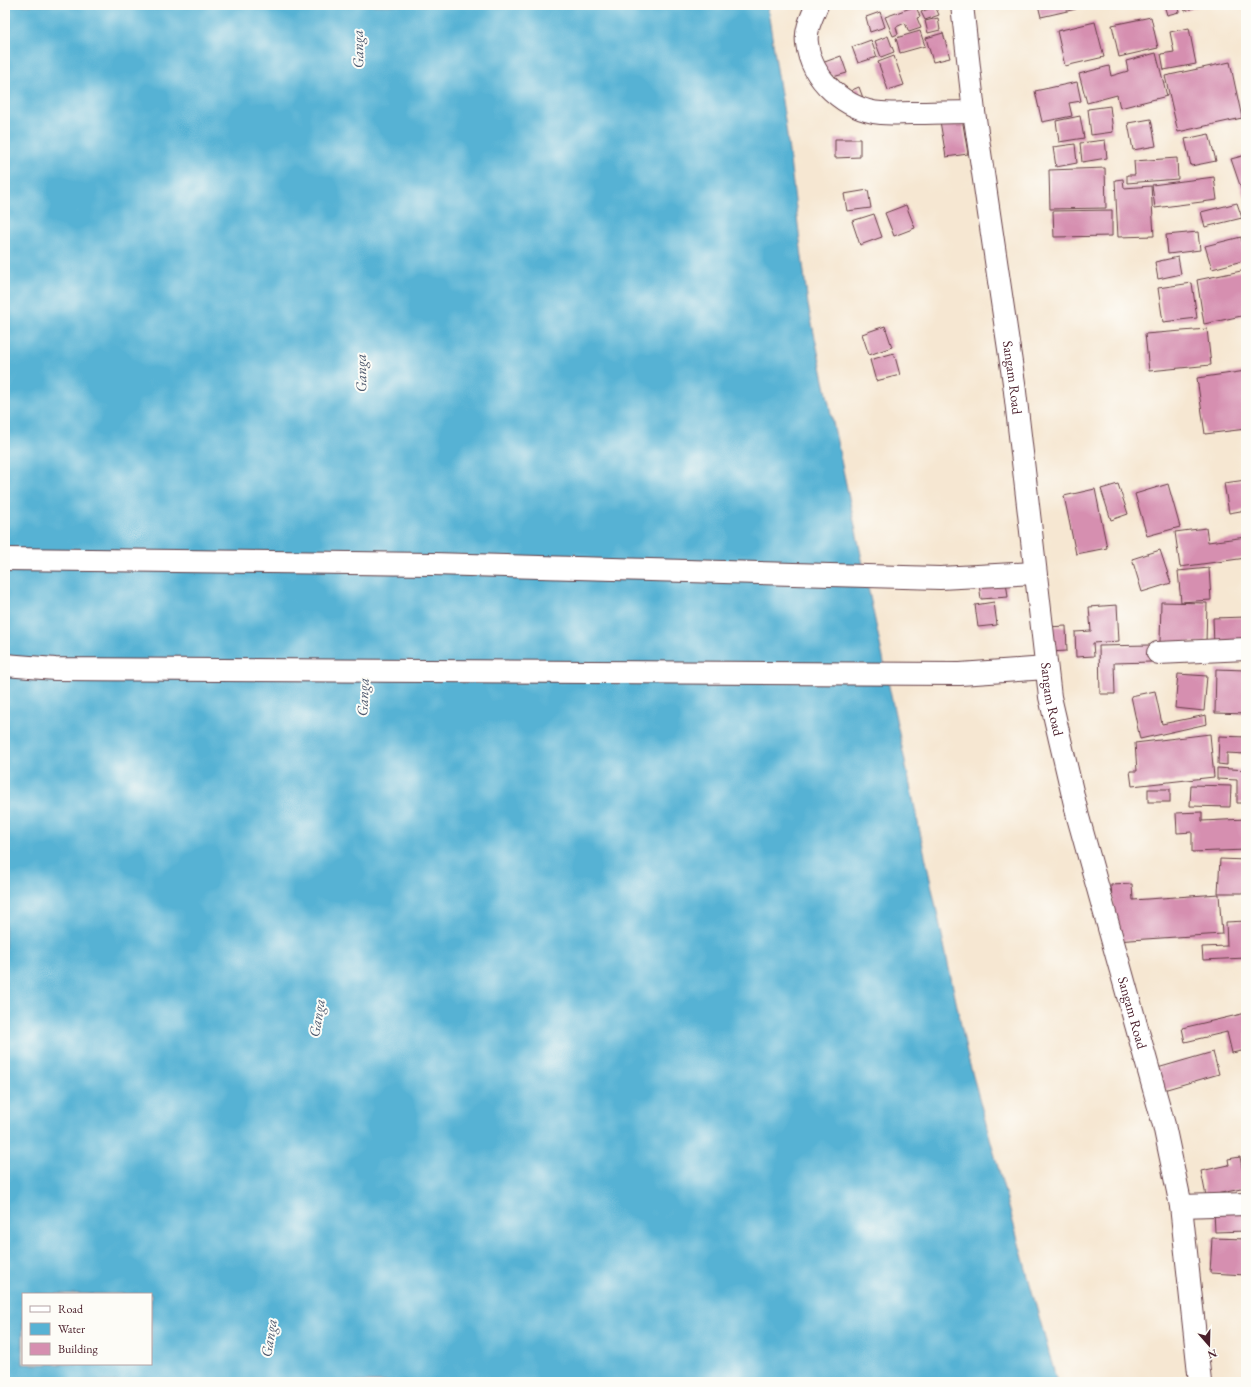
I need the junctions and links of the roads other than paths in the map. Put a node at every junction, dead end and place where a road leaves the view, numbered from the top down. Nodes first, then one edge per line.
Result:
1 (817, 5) edge
2 (962, 5) edge
3 (974, 112) junction
4 (5, 559) edge
5 (1035, 573) junction
6 (1246, 649) edge
7 (1158, 653) dead end
8 (5, 665) edge
9 (1046, 668) junction
10 (1246, 1204) edge
11 (1181, 1206) junction
12 (1200, 1382) edge

1 - 3 street
2 - 3 street, Sangam Road
3 - 5 street, Sangam Road
4 - 5 street
5 - 9 street, Sangam Road
6 - 7 street
8 - 9 street
9 - 11 street, Sangam Road
10 - 11 street
11 - 12 street, Sangam Road

